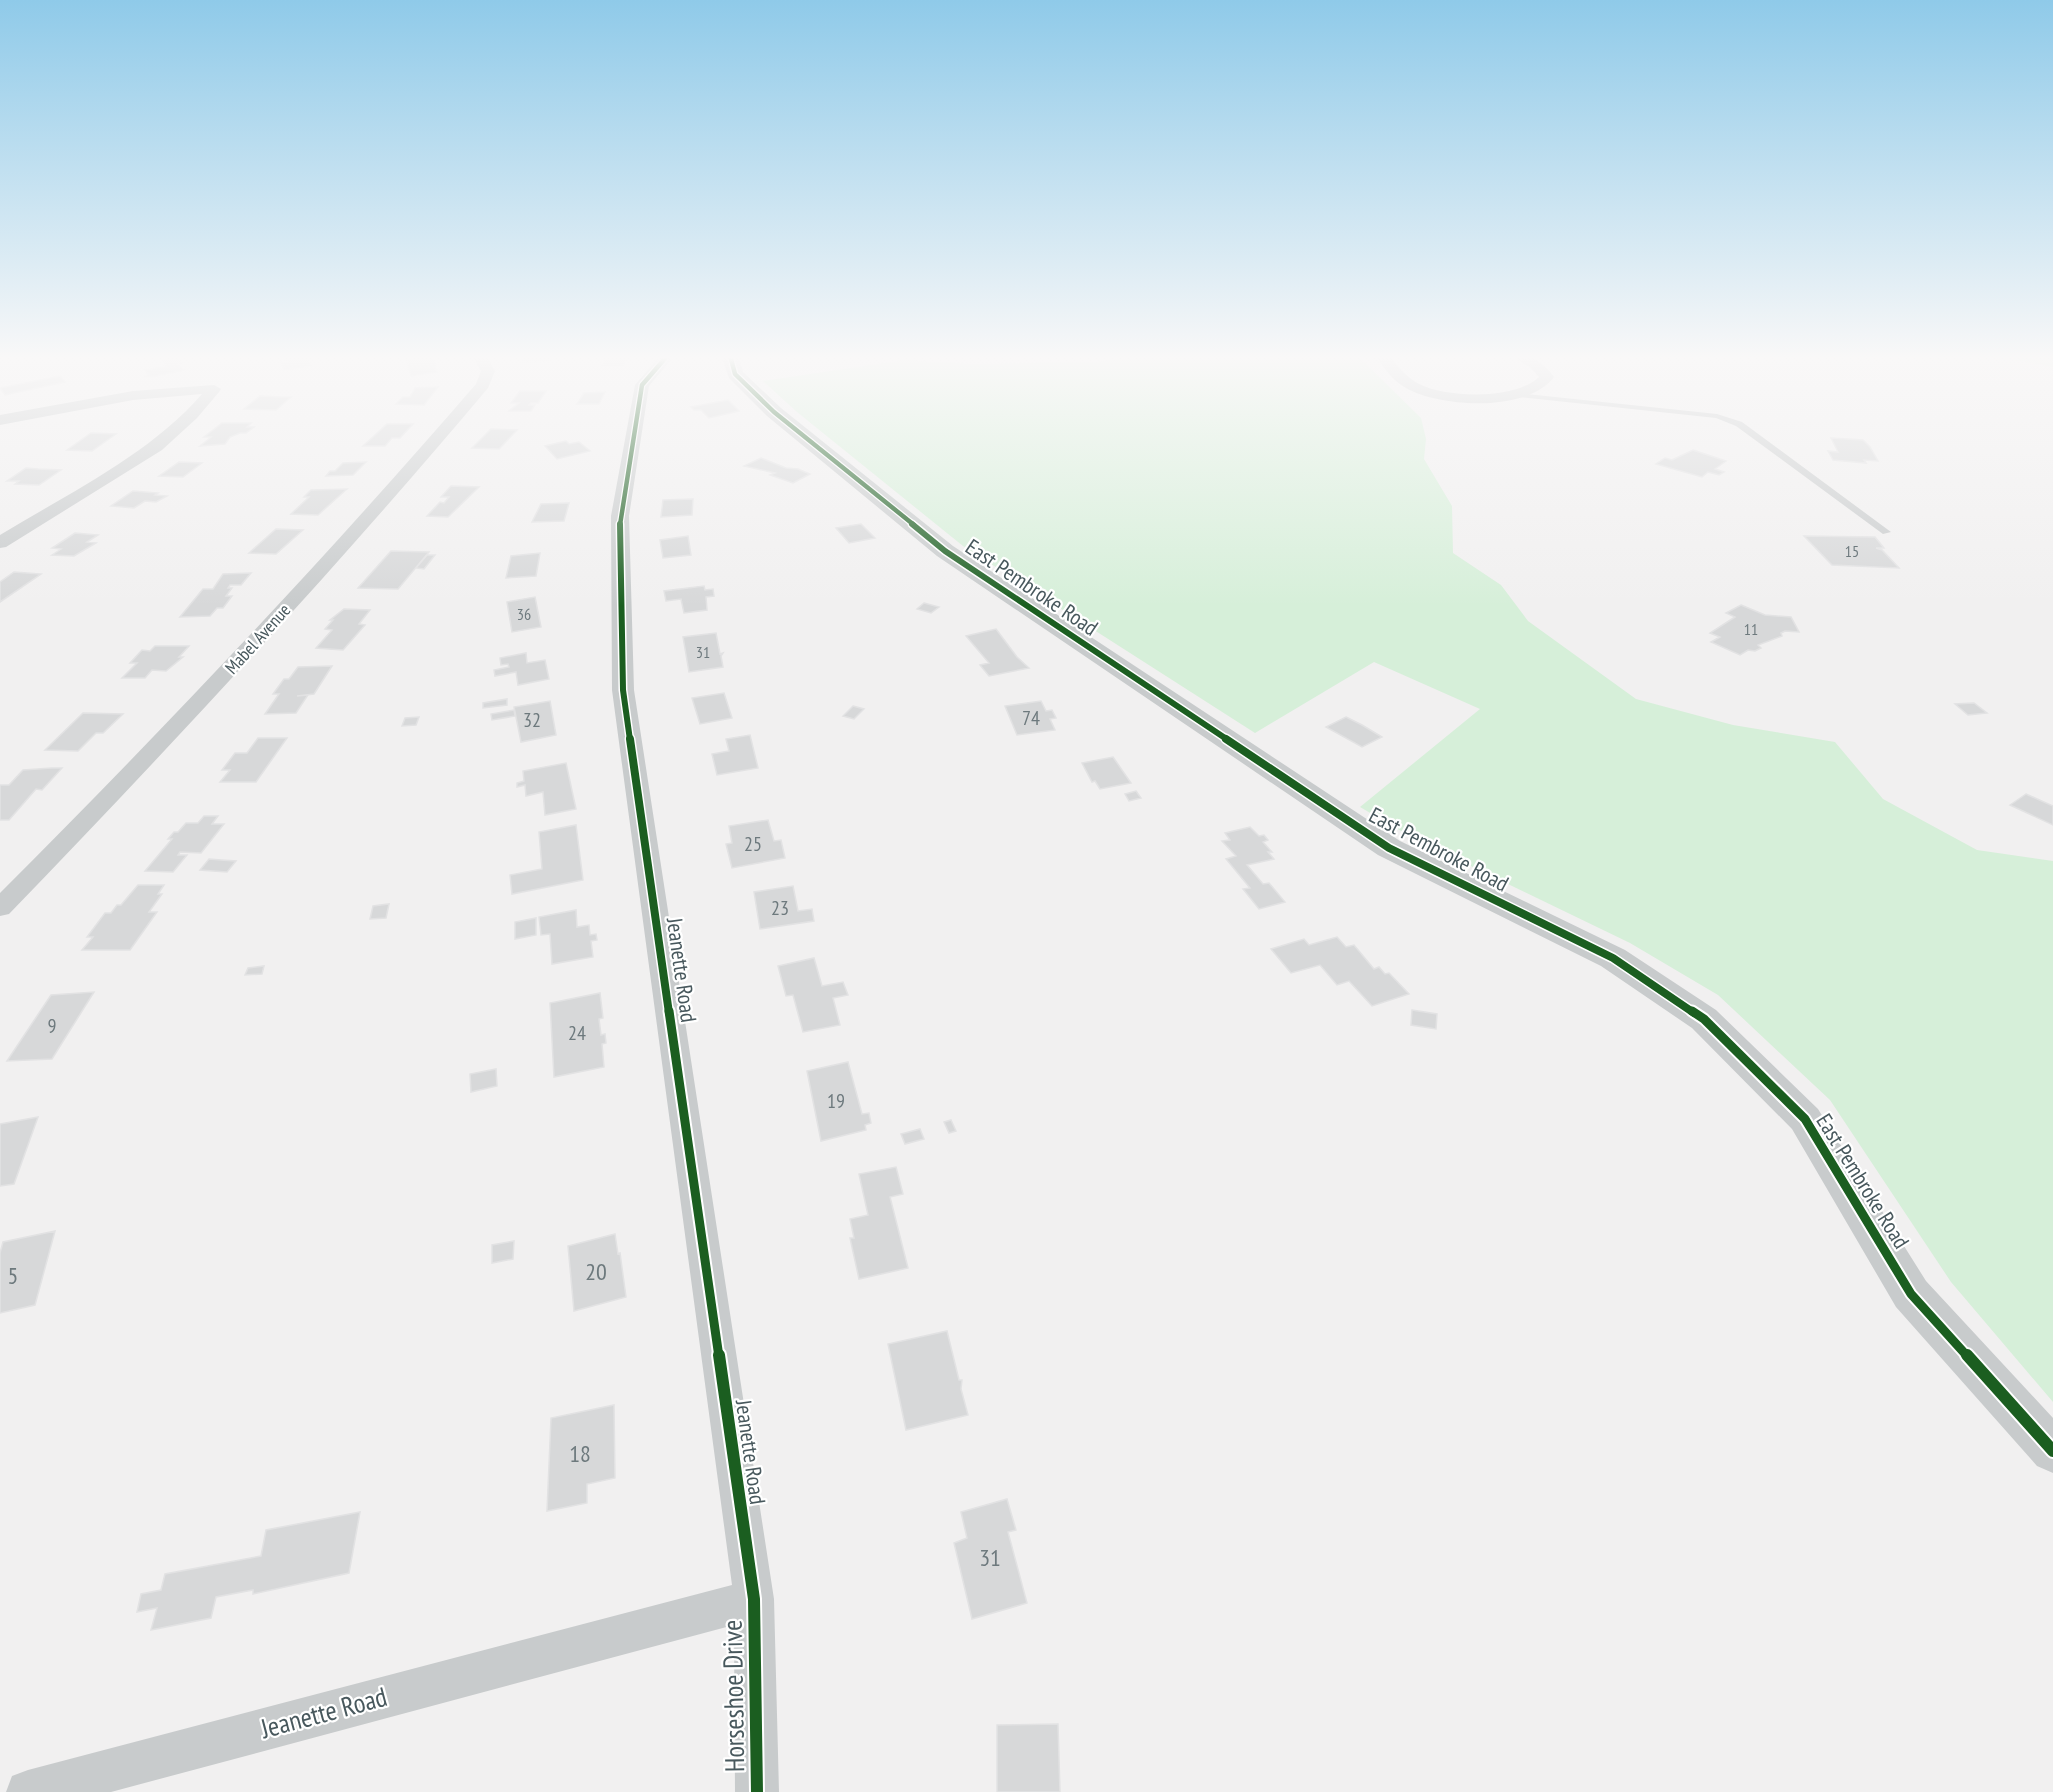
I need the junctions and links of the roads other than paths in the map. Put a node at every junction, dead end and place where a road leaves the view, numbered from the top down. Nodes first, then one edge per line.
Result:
1 (165, 439) edge
2 (438, 439) edge
3 (633, 439) edge
4 (807, 439) edge
5 (1761, 439) edge
6 (1886, 532) dead end
7 (0, 543) edge
8 (0, 908) edge
9 (2053, 1451) edge
10 (754, 1599) junction
11 (28, 1792) edge
12 (757, 1792) edge

1 - 7 street
2 - 8 street, Mabel Avenue
3 - 10 street, Jeanette Road
4 - 9 street, East Pembroke Road
5 - 6 lane
10 - 11 street, Jeanette Road
10 - 12 street, Horseshoe Drive

